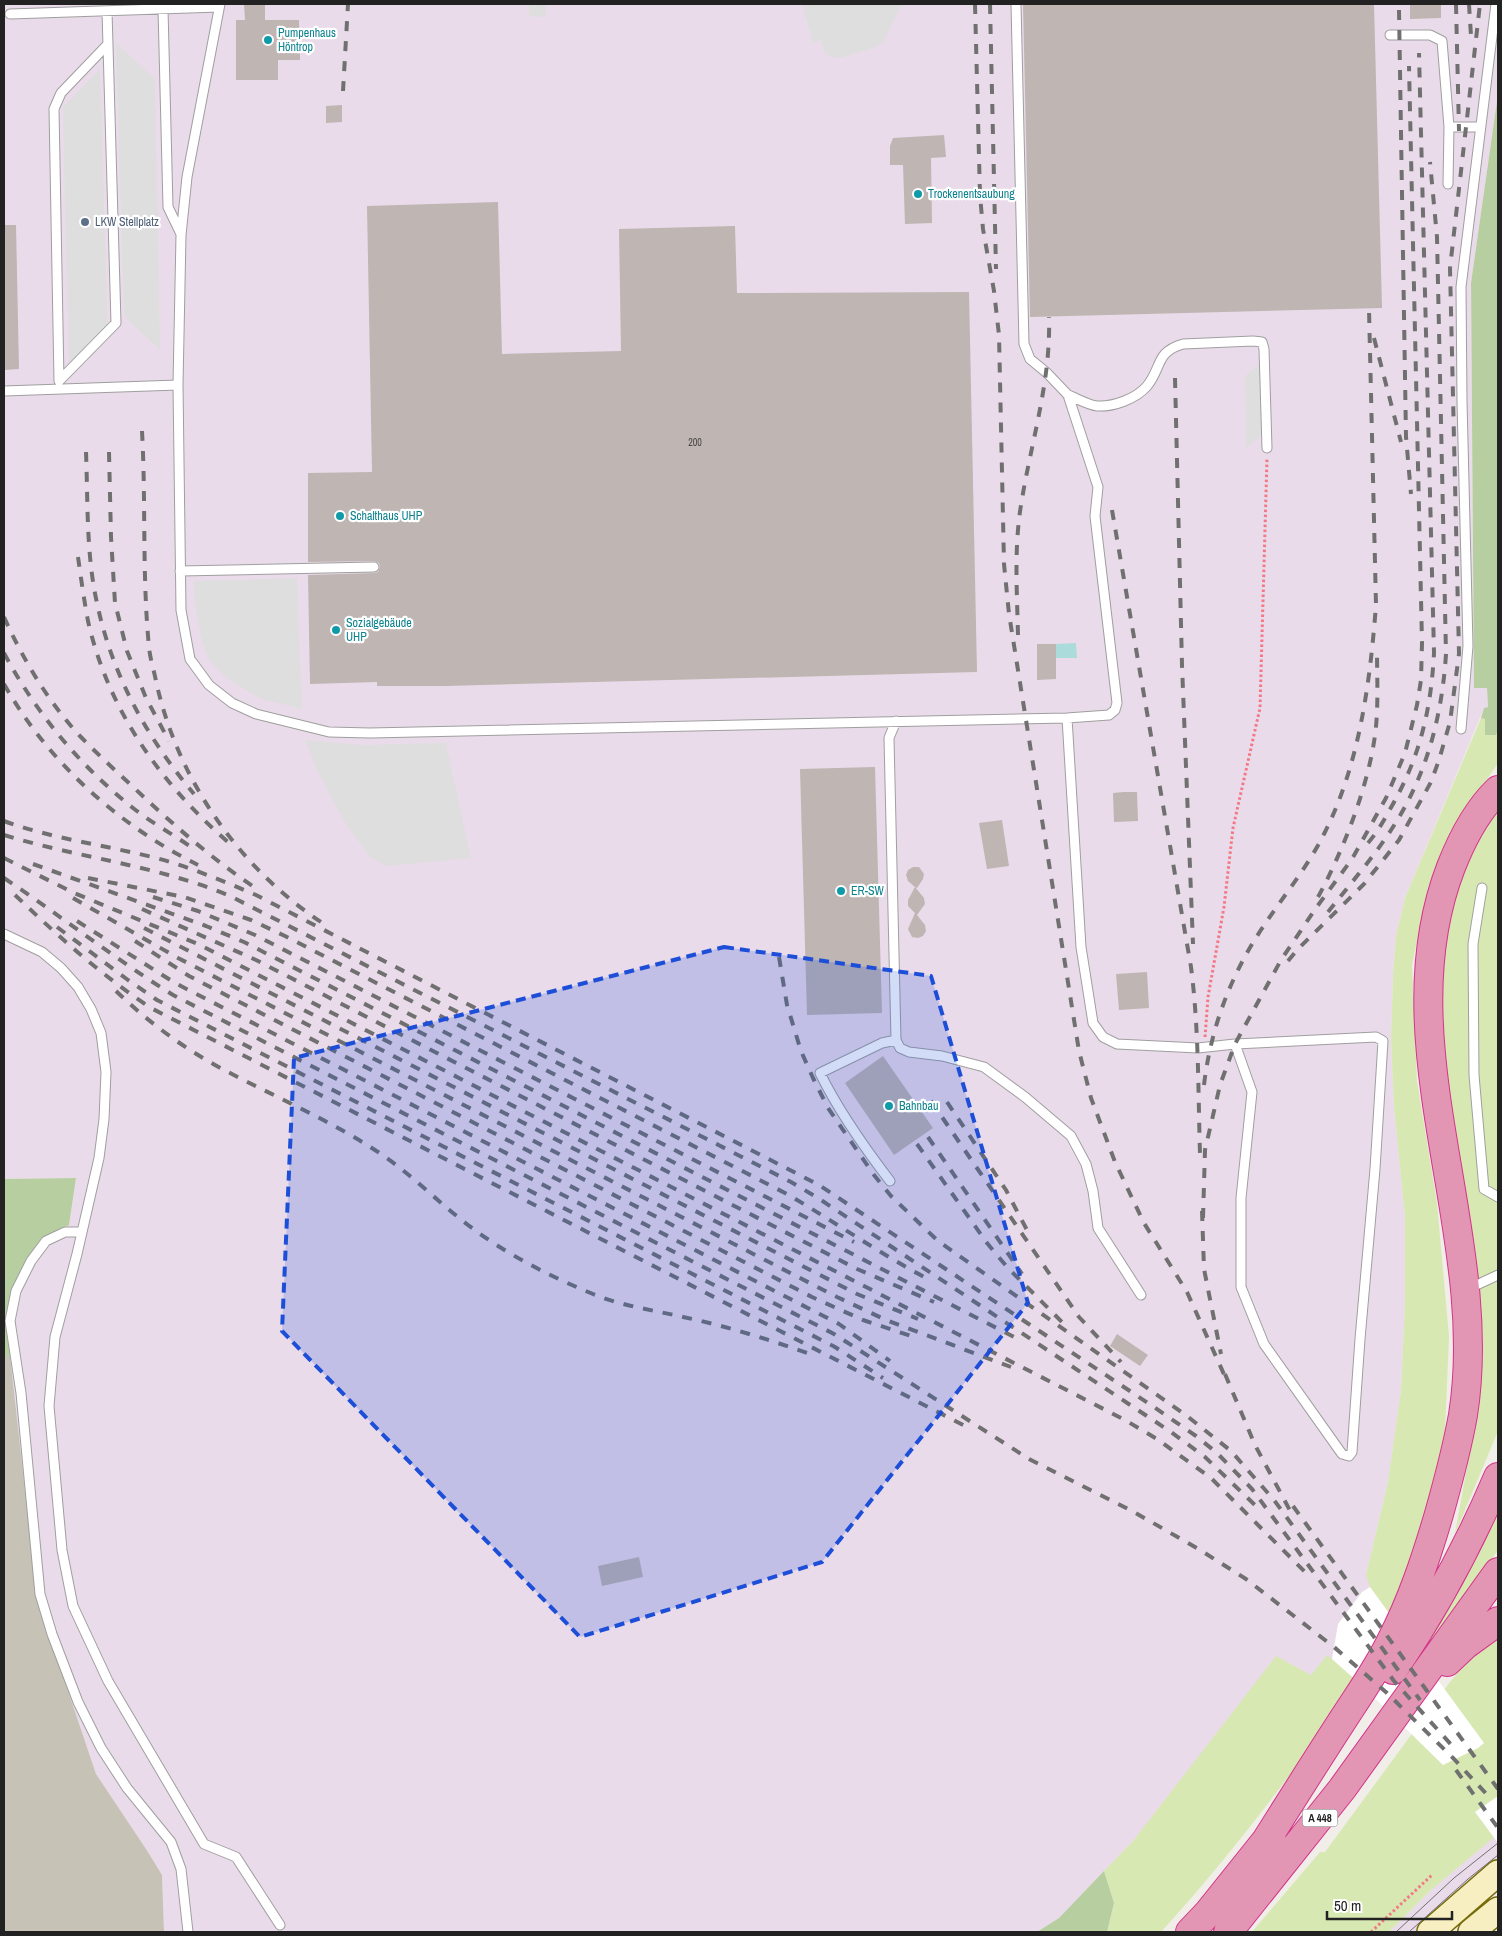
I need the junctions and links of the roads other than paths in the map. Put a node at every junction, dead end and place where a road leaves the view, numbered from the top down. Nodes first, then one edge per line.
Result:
1 (1016, 4) edge
2 (1496, 4) edge
3 (220, 6) edge
4 (163, 9) junction
5 (107, 11) junction
6 (10, 14) dead end
7 (1390, 34) dead end
8 (108, 44) junction
9 (1449, 126) junction
10 (1480, 127) junction
11 (1448, 184) dead end
12 (181, 234) junction
13 (59, 385) junction
14 (178, 385) junction
15 (4, 391) edge
16 (1068, 395) junction
17 (1267, 448) road end
18 (374, 567) dead end
19 (180, 572) junction
20 (1067, 718) junction
21 (896, 721) junction
22 (1461, 729) dead end
23 (1498, 790) edge
24 (1482, 888) dead end
25 (4, 934) edge
26 (896, 1040) junction
27 (1235, 1044) junction
28 (890, 1181) dead end
29 (1498, 1197) edge
30 (82, 1232) junction
31 (1498, 1275) edge
32 (1466, 1290) junction
33 (1141, 1295) dead end
34 (1498, 1477) edge
35 (1498, 1572) edge
36 (1498, 1621) edge
37 (1408, 1700) junction
38 (1262, 1847) junction
39 (1498, 1873) edge
40 (1498, 1910) edge
41 (280, 1925) dead end
42 (188, 1932) edge
43 (1190, 1932) edge
44 (1228, 1932) edge
45 (1430, 1932) edge
46 (1471, 1932) edge

1 - 16 lane
2 - 10 lane
3 - 4 lane
3 - 12 lane
4 - 5 lane
4 - 12 lane
5 - 6 lane
5 - 8 lane
7 - 9 lane
8 - 13 lane
8 - 13 lane
9 - 10 lane
9 - 11 lane
10 - 22 lane
12 - 14 lane
13 - 14 lane
13 - 15 lane
14 - 19 lane
16 - 17 lane
16 - 20 lane
18 - 19 lane
19 - 21 lane
20 - 21 lane
20 - 27 lane
21 - 26 lane
23 - 32 highway
24 - 29 lane
25 - 30 lane
26 - 28 lane
26 - 33 lane
27 - 27 lane
30 - 41 lane
30 - 42 lane
31 - 32 lane
32 - 38 highway
34 - 38 highway, A 448
35 - 37 highway
36 - 37 highway
37 - 44 highway, A 448
38 - 43 highway, A 448
39 - 45 main road
40 - 46 main road

